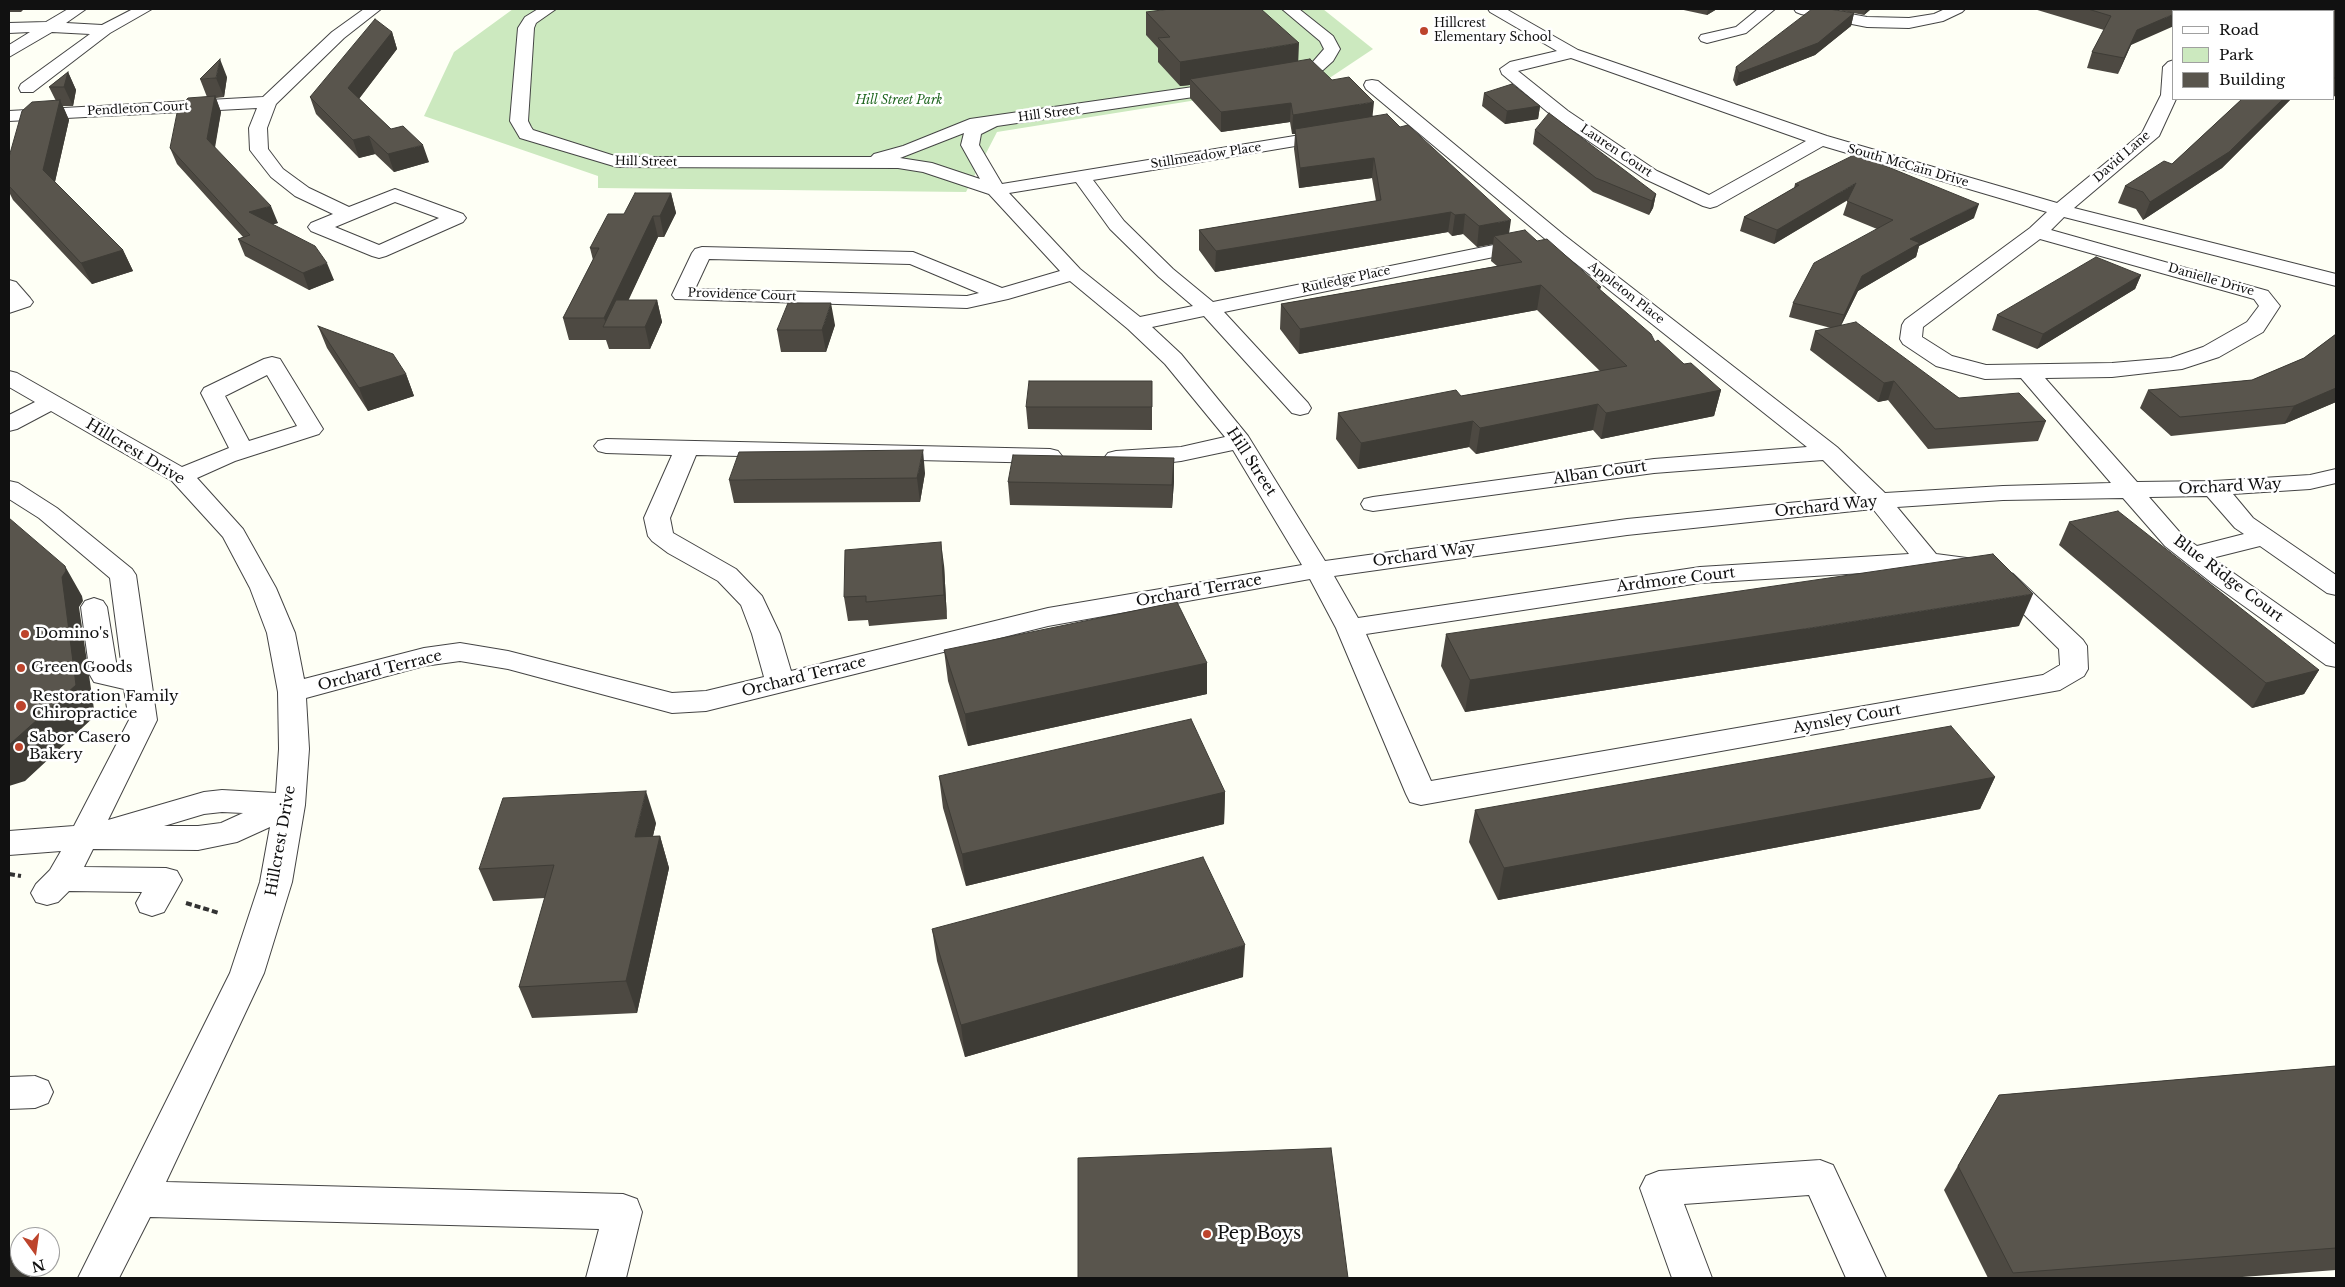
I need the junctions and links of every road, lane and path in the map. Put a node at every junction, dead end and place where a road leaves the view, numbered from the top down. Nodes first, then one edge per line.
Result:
1 (78, 9) edge
2 (144, 9) edge
3 (373, 9) edge
4 (548, 9) edge
5 (1290, 9) edge
6 (1495, 9) edge
7 (1768, 9) edge
8 (1801, 9) edge
9 (1957, 9) edge
10 (48, 27) junction
11 (9, 28) edge
12 (105, 30) junction
13 (1708, 38) dead end
14 (9, 52) edge
15 (1572, 53) junction
16 (2172, 66) edge
17 (1264, 81) edge
18 (1245, 84) edge
19 (1372, 85) dead end
20 (27, 88) dead end
21 (268, 102) junction
22 (9, 116) edge
23 (994, 120) junction
24 (1349, 132) edge
25 (1821, 140) junction
26 (850, 163) junction
27 (1081, 176) junction
28 (996, 190) junction
29 (2060, 210) junction
30 (349, 214) junction
31 (2037, 232) junction
32 (1557, 239) junction
33 (1074, 273) junction
34 (2336, 280) edge
35 (9, 286) edge
36 (1001, 295) junction
37 (9, 307) edge
38 (1209, 309) junction
39 (1136, 324) junction
40 (2027, 371) junction
41 (9, 378) edge
42 (52, 402) junction
43 (1300, 408) dead end
44 (9, 424) edge
45 (1240, 441) junction
46 (606, 446) dead end
47 (688, 448) junction
48 (243, 451) junction
49 (1829, 452) junction
50 (180, 476) junction
51 (2336, 476) edge
52 (9, 488) edge
53 (2214, 488) junction
54 (2130, 491) junction
55 (1879, 501) junction
56 (1373, 504) dead end
57 (2264, 538) junction
58 (2192, 555) junction
59 (1928, 561) junction
60 (1318, 570) junction
61 (2336, 587) edge
62 (94, 607) dead end
63 (1350, 628) junction
64 (2336, 658) edge
65 (138, 682) junction
66 (780, 683) junction
67 (292, 692) junction
68 (1421, 794) joint
69 (290, 805) junction
70 (84, 838) junction
71 (9, 843) edge
72 (9, 874) edge
73 (21, 876) dead end
74 (167, 902) joint
75 (219, 913) dead end
76 (139, 1199) junction
77 (98, 1278) edge
78 (606, 1278) edge
79 (1692, 1278) edge
80 (1866, 1278) edge

1 - 10 street
2 - 12 street
3 - 21 street
4 - 26 street, Hill Street
5 - 17 street
6 - 15 street, South McCain Drive
7 - 13 street
8 - 9 street
10 - 11 street
10 - 12 street
10 - 14 street
12 - 20 street
15 - 25 street, South McCain Drive
15 - 25 street, Lauren Court
16 - 29 street, David Lane
18 - 23 street, Hill Street
19 - 32 street, Appleton Place
21 - 22 street, Pendleton Court
21 - 30 street
23 - 26 street, Hill Street
23 - 28 street, Hill Street
24 - 27 street, Stillmeadow Place
25 - 29 street, South McCain Drive
26 - 28 street, Hill Street
27 - 28 street, Stillmeadow Place
27 - 38 street
28 - 33 street, Hill Street
29 - 31 street, Danielle Drive
29 - 34 street, South McCain Drive
30 - 30 street
31 - 40 street, Danielle Drive
31 - 40 street, Danielle Drive
32 - 38 street, Rutledge Place
32 - 49 street, Appleton Place
33 - 36 street, Providence Court
33 - 39 street, Hill Street
35 - 37 street
36 - 36 street, Providence Court
38 - 39 street, Rutledge Place
38 - 43 street
39 - 45 street, Hill Street
40 - 54 street
41 - 42 street, Hillcrest Drive
42 - 44 street
42 - 50 street, Hillcrest Drive
45 - 47 street
45 - 60 street, Hill Street
46 - 47 street
47 - 66 street
48 - 48 street
48 - 50 street
49 - 55 street, Appleton Place
49 - 56 street, Alban Court
50 - 67 street, Hillcrest Drive
51 - 53 street, Orchard Way
52 - 65 street
53 - 54 street, Orchard Way
53 - 57 street
54 - 55 street, Orchard Way
54 - 58 street, Blue Ridge Court
55 - 59 street
55 - 60 street, Orchard Way
57 - 58 street
57 - 61 street
58 - 64 street, Blue Ridge Court
59 - 63 street, Ardmore Court
59 - 68 street, Aynsley Court
60 - 63 street, Hill Street
60 - 66 street, Orchard Terrace
62 - 65 street
63 - 68 street, Hill Street
65 - 70 street
66 - 67 street, Orchard Terrace
67 - 69 street, Hillcrest Drive
69 - 70 street
69 - 76 street, Hillcrest Drive
70 - 71 street
70 - 74 street
72 - 73 path
74 - 75 path
76 - 77 street, Hillcrest Drive
76 - 78 street
79 - 80 street

